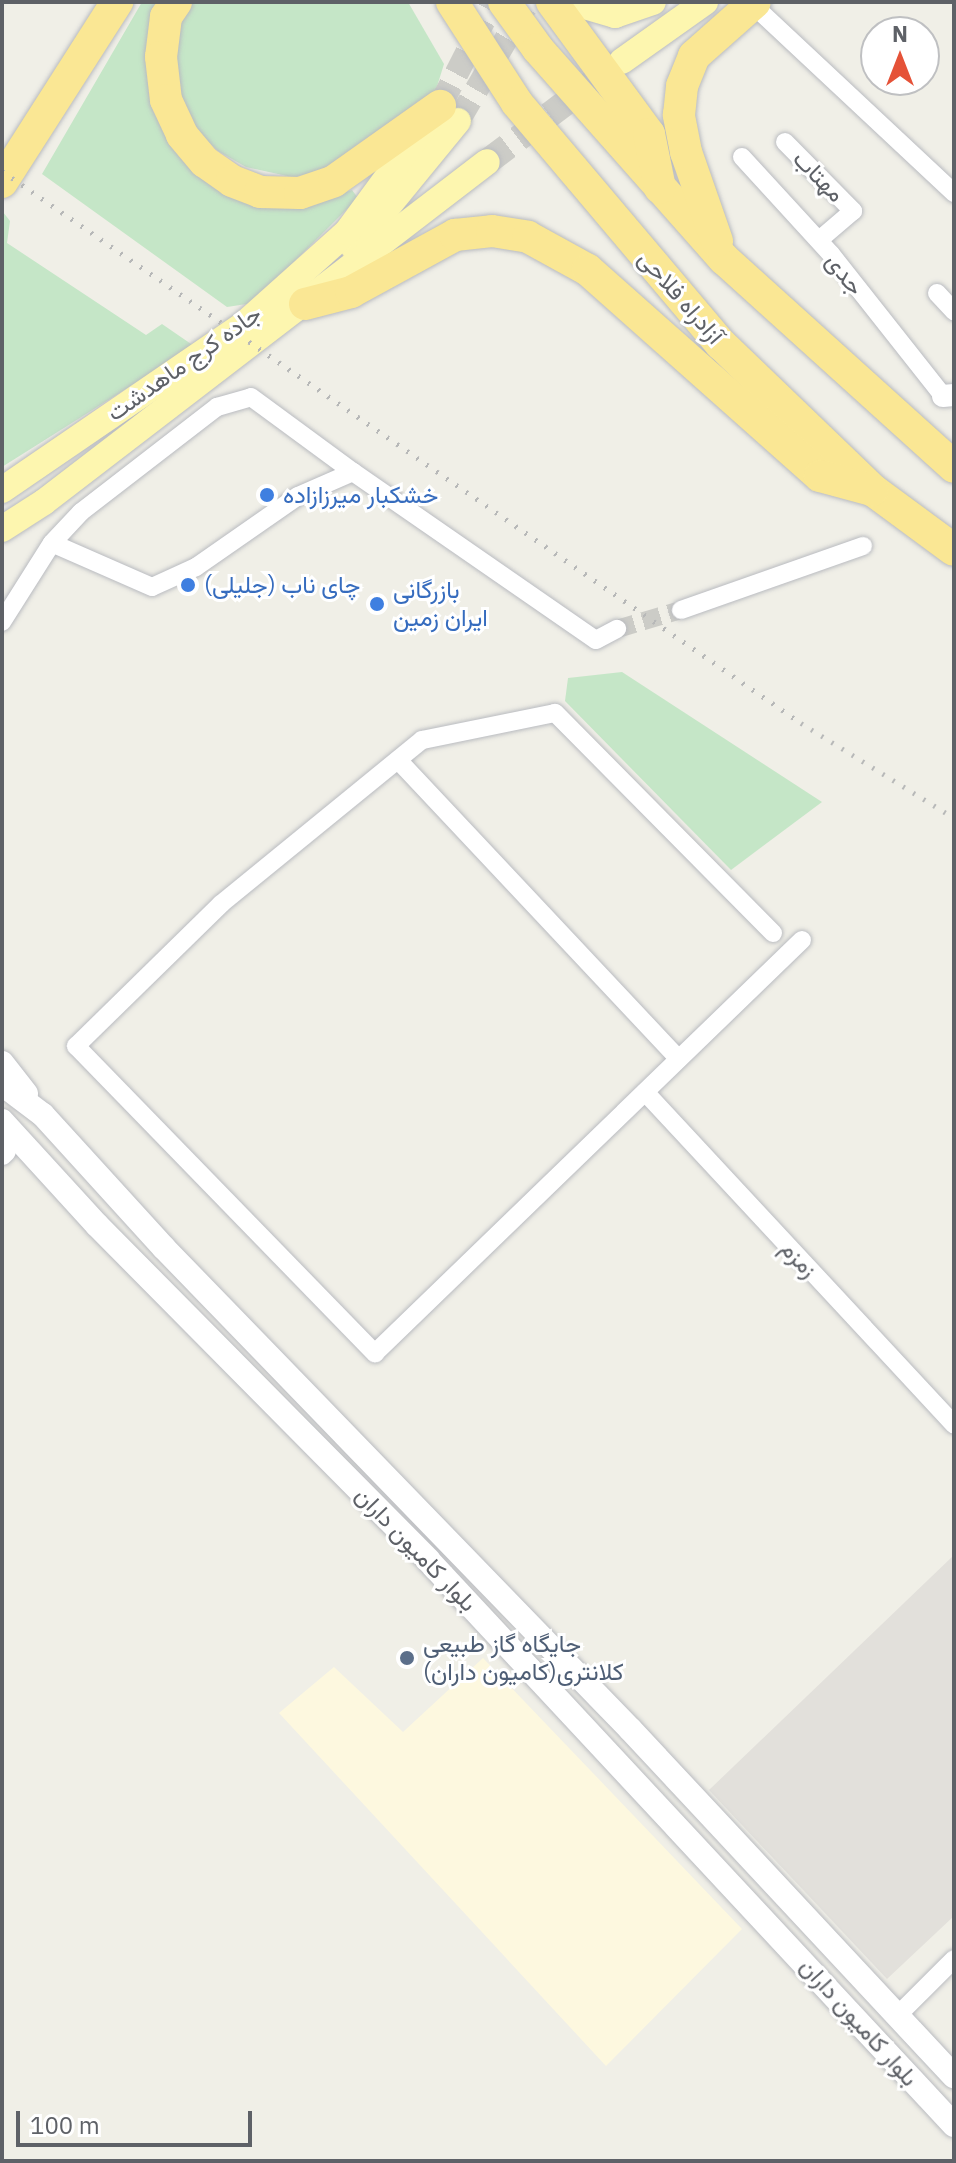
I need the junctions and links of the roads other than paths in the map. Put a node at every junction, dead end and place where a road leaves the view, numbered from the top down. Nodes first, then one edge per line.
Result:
1 (117, 2) edge
2 (176, 2) edge
3 (504, 2) edge
4 (552, 2) edge
5 (571, 2) edge
6 (653, 2) edge
7 (705, 2) edge
8 (754, 3) edge
9 (451, 7) edge
10 (622, 61) dead end
11 (449, 114) junction
12 (785, 142) dead end
13 (742, 157) dead end
14 (487, 162) tunnel mouth
15 (2, 182) edge
16 (660, 191) junction
17 (954, 193) edge
18 (819, 240) junction
19 (724, 259) junction
20 (937, 293) dead end
21 (305, 304) junction
22 (954, 311) edge
23 (948, 396) edge
24 (80, 436) junction
25 (954, 467) edge
26 (353, 472) junction
27 (2, 479) edge
28 (2, 490) edge
29 (874, 491) junction
30 (44, 502) junction
31 (2, 529) edge
32 (2, 543) edge
33 (52, 543) junction
34 (863, 546) dead end
35 (954, 550) edge
36 (681, 610) tunnel mouth
37 (2, 622) edge
38 (617, 629) tunnel mouth
39 (398, 760) junction
40 (773, 933) dead end
41 (802, 940) dead end
42 (679, 1059) junction
43 (2, 1063) edge
44 (2, 1084) edge
45 (645, 1092) junction
46 (43, 1115) junction
47 (2, 1121) edge
48 (3, 1151) edge
49 (73, 1199) junction
50 (954, 1425) edge
51 (954, 1959) edge
52 (898, 2015) junction
53 (953, 2076) edge
54 (926, 2096) junction
55 (954, 2125) edge

1 - 15 highway
2 - 11 highway
3 - 16 highway
4 - 16 highway
5 - 6 main road
7 - 10 main road
8 - 17 street
8 - 19 highway
9 - 29 highway, آزادراه فلاحی
11 - 21 main road
11 - 24 main road, جاده کرج ماهدشت
12 - 18 street, مهتاب
13 - 18 street, جدی
14 - 21 main road
16 - 19 highway
18 - 23 street, جدی
19 - 25 highway
20 - 22 street
21 - 29 highway
21 - 30 main road, جاده کرج ماهدشت
24 - 27 main road
24 - 28 main road, جاده کرج ماهدشت
26 - 33 street
26 - 33 street
26 - 38 street
29 - 35 highway, آزادراه فلاحی
30 - 31 main road, جاده کرج ماهدشت
30 - 32 main road
33 - 37 street
34 - 36 street
39 - 40 street
39 - 42 street
39 - 45 street
41 - 42 street
42 - 45 street
43 - 46 main road
44 - 46 main road, بلوار کامیون داران
45 - 50 street, زمزم
46 - 52 main road, بلوار کامیون داران
47 - 49 main road, بلوار کامیون داران
48 - 49 main road
49 - 54 main road, بلوار کامیون داران
51 - 52 street
52 - 53 main road, بلوار کامیون داران
53 - 54 main road
54 - 55 main road, بلوار کامیون داران

